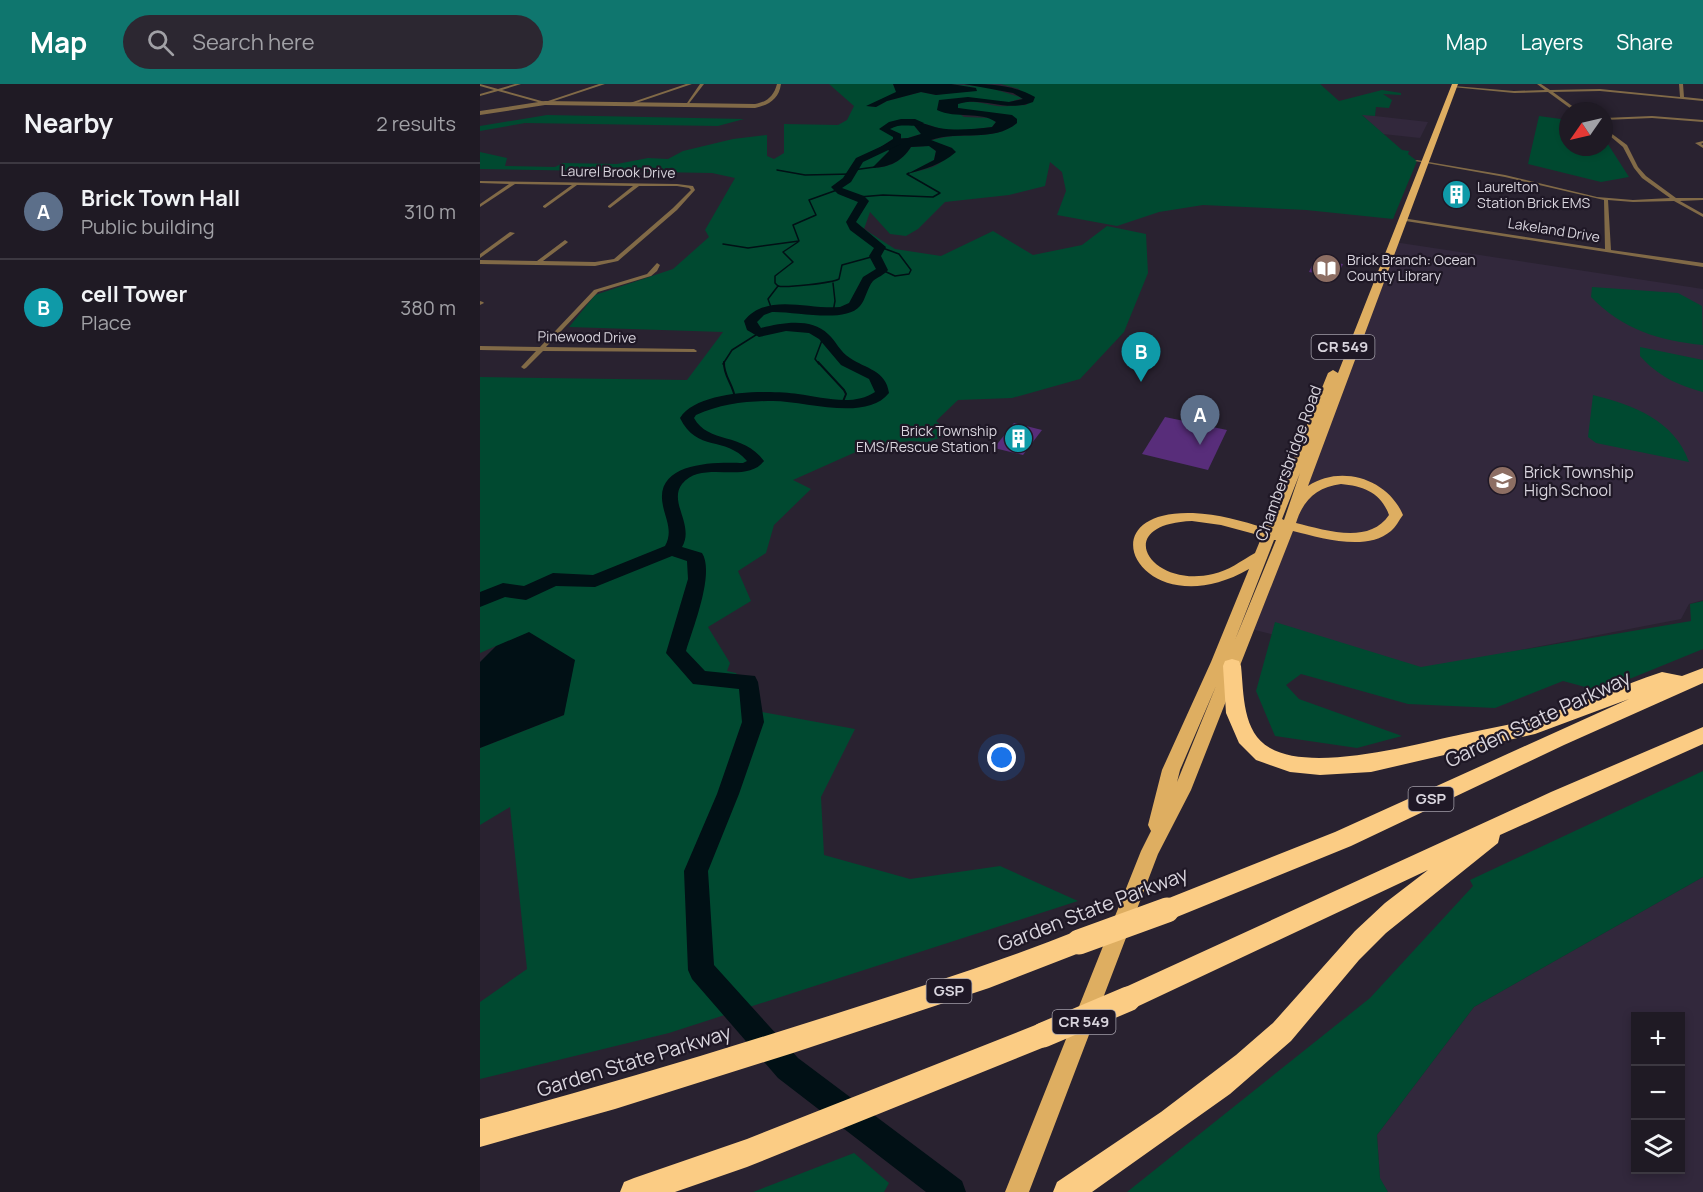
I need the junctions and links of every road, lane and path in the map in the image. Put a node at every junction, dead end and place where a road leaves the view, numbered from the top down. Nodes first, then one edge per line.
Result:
1 (519, 84) edge
2 (603, 84) edge
3 (690, 84) edge
4 (702, 84) edge
5 (779, 84) edge
6 (1539, 84) edge
7 (1596, 84) edge
8 (1681, 84) edge
9 (480, 85) edge
10 (1452, 85) edge
11 (1612, 85) edge
12 (500, 90) junction
13 (1600, 90) junction
14 (1616, 91) junction
15 (1549, 92) junction
16 (480, 95) edge
17 (1682, 97) junction
18 (1703, 100) edge
19 (1564, 102) edge
20 (545, 103) junction
21 (629, 104) junction
22 (686, 105) junction
23 (480, 113) edge
24 (1613, 119) edge
25 (1703, 121) edge
26 (1613, 136) edge
27 (1703, 142) edge
28 (1703, 147) edge
29 (1421, 162) junction
30 (480, 182) edge
31 (516, 182) junction
32 (577, 183) junction
33 (638, 184) junction
34 (1606, 199) junction
35 (1703, 199) edge
36 (1675, 201) junction
37 (480, 206) edge
38 (545, 207) dead end
39 (610, 207) dead end
40 (1703, 216) edge
41 (1402, 220) junction
42 (512, 233) dead end
43 (565, 242) dead end
44 (1608, 250) junction
45 (480, 256) edge
46 (480, 262) edge
47 (538, 263) junction
48 (657, 265) dead end
49 (1703, 265) edge
50 (480, 348) edge
51 (541, 349) junction
52 (694, 351) dead end
53 (524, 367) dead end
54 (1294, 508) junction
55 (1278, 529) junction
56 (1259, 557) junction
57 (1232, 666) junction
58 (1697, 677) edge
59 (1703, 735) edge
60 (1512, 818) junction
61 (1150, 851) junction
62 (480, 1134) edge
63 (634, 1192) edge
64 (1017, 1192) edge
65 (1067, 1192) edge

1 - 12 street
2 - 20 street
3 - 21 street
4 - 22 street
5 - 22 street
6 - 15 street
7 - 13 street
8 - 17 street
9 - 12 street
10 - 15 street
10 - 29 main road, Chambersbridge Road / CR 549
11 - 14 street
12 - 16 street
12 - 20 street
13 - 14 street
13 - 15 street
14 - 17 street
15 - 19 street
17 - 18 street
20 - 21 street
20 - 23 street
21 - 22 street
24 - 25 street
26 - 36 street
27 - 28 street
29 - 34 street
29 - 41 main road, Chambersbridge Road / CR 549
29 - 55 main road, Chambersbridge Road / CR 549
30 - 31 street, Laurel Brook Drive
31 - 32 street, Laurel Brook Drive
31 - 37 street
32 - 33 street, Laurel Brook Drive
32 - 38 street
33 - 39 street
33 - 47 street, Laurel Brook Drive
34 - 36 street
34 - 44 street
35 - 36 street
36 - 40 street
41 - 44 street, Lakeland Drive
41 - 54 main road, Chambersbridge Road / CR 549
42 - 45 street
43 - 47 street
44 - 49 street, Lakeland Drive
46 - 47 street, Laurel Brook Drive
48 - 51 street
50 - 51 street, Pinewood Drive
51 - 52 street, Pinewood Drive
51 - 53 street
54 - 55 main road, Chambersbridge Road / CR 549
54 - 55 main road
55 - 56 main road, Chambersbridge Road / CR 549
55 - 56 main road
55 - 57 main road, Chambersbridge Road / CR 549
56 - 61 main road, Chambersbridge Road / CR 549
57 - 58 highway
57 - 61 main road, Chambersbridge Road / CR 549
58 - 62 highway, Garden State Parkway / GSP, bridge
59 - 60 highway
60 - 63 highway, bridge
60 - 65 highway
61 - 64 main road, Chambersbridge Road / CR 549

